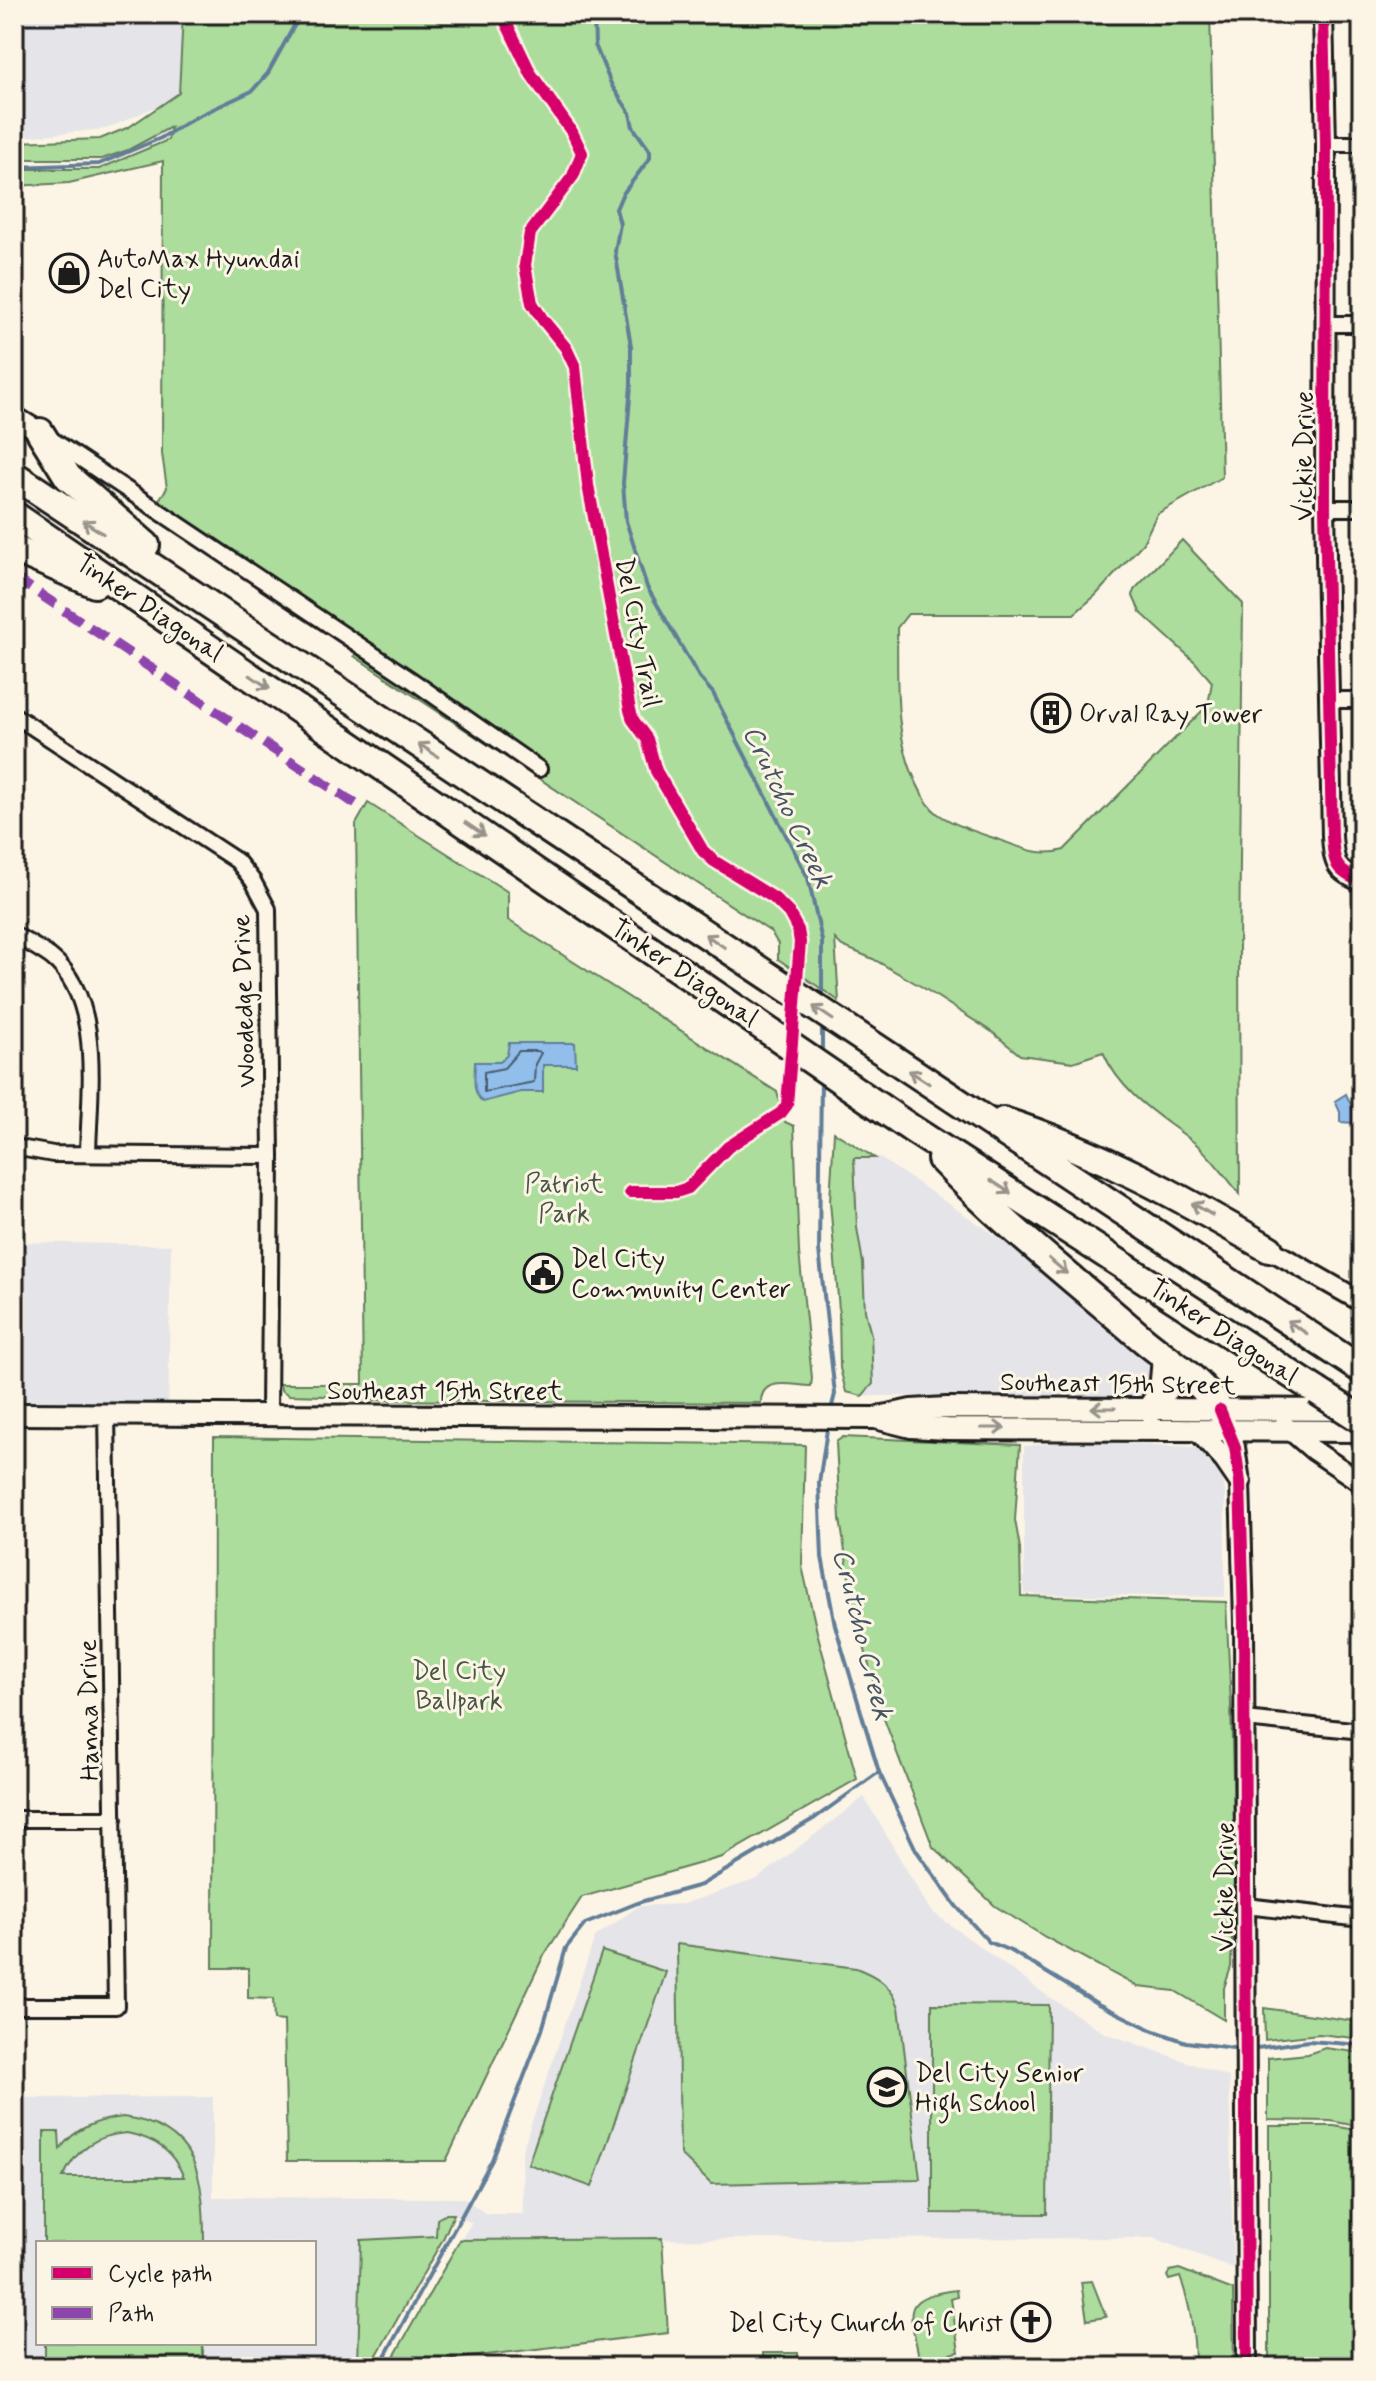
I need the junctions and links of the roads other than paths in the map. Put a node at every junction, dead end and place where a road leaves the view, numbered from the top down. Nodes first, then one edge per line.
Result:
1 (1323, 14) edge
2 (1326, 144) junction
3 (1362, 144) edge
4 (1325, 324) junction
5 (1362, 324) edge
6 (14, 416) edge
7 (40, 432) junction
8 (14, 475) edge
9 (1325, 508) junction
10 (1362, 508) edge
11 (14, 515) edge
12 (14, 549) edge
13 (150, 607) junction
14 (228, 616) junction
15 (1331, 700) junction
16 (1362, 700) edge
17 (14, 715) edge
18 (539, 769) dead end
19 (1362, 882) edge
20 (14, 934) edge
21 (971, 1111) junction
22 (912, 1129) junction
23 (14, 1147) edge
24 (88, 1153) junction
25 (271, 1156) junction
26 (1269, 1249) joint
27 (1362, 1302) edge
28 (1166, 1358) junction
29 (1362, 1370) edge
30 (947, 1408) junction
31 (1151, 1409) junction
32 (1267, 1410) junction
33 (1362, 1410) edge
34 (14, 1414) edge
35 (107, 1414) junction
36 (269, 1414) junction
37 (875, 1418) junction
38 (1047, 1418) junction
39 (1362, 1420) edge
40 (1225, 1421) junction
41 (947, 1429) junction
42 (1199, 1431) junction
43 (1362, 1431) edge
44 (1292, 1433) junction
45 (1240, 1482) junction
46 (1362, 1483) edge
47 (1245, 1719) junction
48 (1362, 1731) edge
49 (14, 1819) edge
50 (114, 1819) junction
51 (1246, 1906) junction
52 (1362, 1919) edge
53 (14, 2006) edge
54 (1247, 2367) edge

1 - 2 street, Vickie Drive
2 - 3 street
2 - 4 street, Vickie Drive
4 - 5 street
4 - 9 street, Vickie Drive
6 - 7 street
7 - 14 highway
7 - 18 street
14 -> 8 highway, Tinker Diagonal
9 - 10 street
9 - 15 street, Vickie Drive
11 - 13 highway, Tinker Diagonal
12 - 13 highway
13 -> 22 highway, Tinker Diagonal
21 -> 14 highway, Tinker Diagonal
15 - 16 street
15 - 19 street, Vickie Drive
17 - 25 street, Woodedge Drive
20 - 24 street
26 -> 21 highway
29 -> 21 highway, Tinker Diagonal
22 -> 28 highway
22 -> 39 highway, Tinker Diagonal, bridge
23 - 24 street
24 - 25 street
25 - 36 street, Woodedge Drive
26 - 27 street
28 - 31 highway
28 - 40 highway
30 - 37 main road, Southeast 15th Street
30 - 38 main road, Southeast 15th Street
30 - 41 main road
31 -> 38 main road, Southeast 15th Street
31 - 40 main road, Southeast 15th Street
32 - 33 main road, Southeast 15th Street
32 - 40 main road, Southeast 15th Street
32 - 44 street, Tinker Diagonal
34 - 35 main road, Southeast 15th Street
35 - 36 main road, Southeast 15th Street
35 - 50 street, Hanna Drive
36 - 37 main road, Southeast 15th Street
37 - 41 main road, Southeast 15th Street
41 -> 38 main road, Southeast 15th Street
38 - 42 main road, Southeast 15th Street
40 - 42 main road, Southeast 15th Street
40 - 44 main road, Southeast 15th Street
40 - 45 street, Vickie Drive
42 - 45 main road
43 - 44 main road, Southeast 15th Street
44 - 46 street, Tinker Diagonal
45 - 47 street, Vickie Drive
47 - 48 street
47 - 51 street, Vickie Drive
49 - 50 street
50 - 53 street, Hanna Drive
51 - 52 street
51 - 54 street, Vickie Drive

